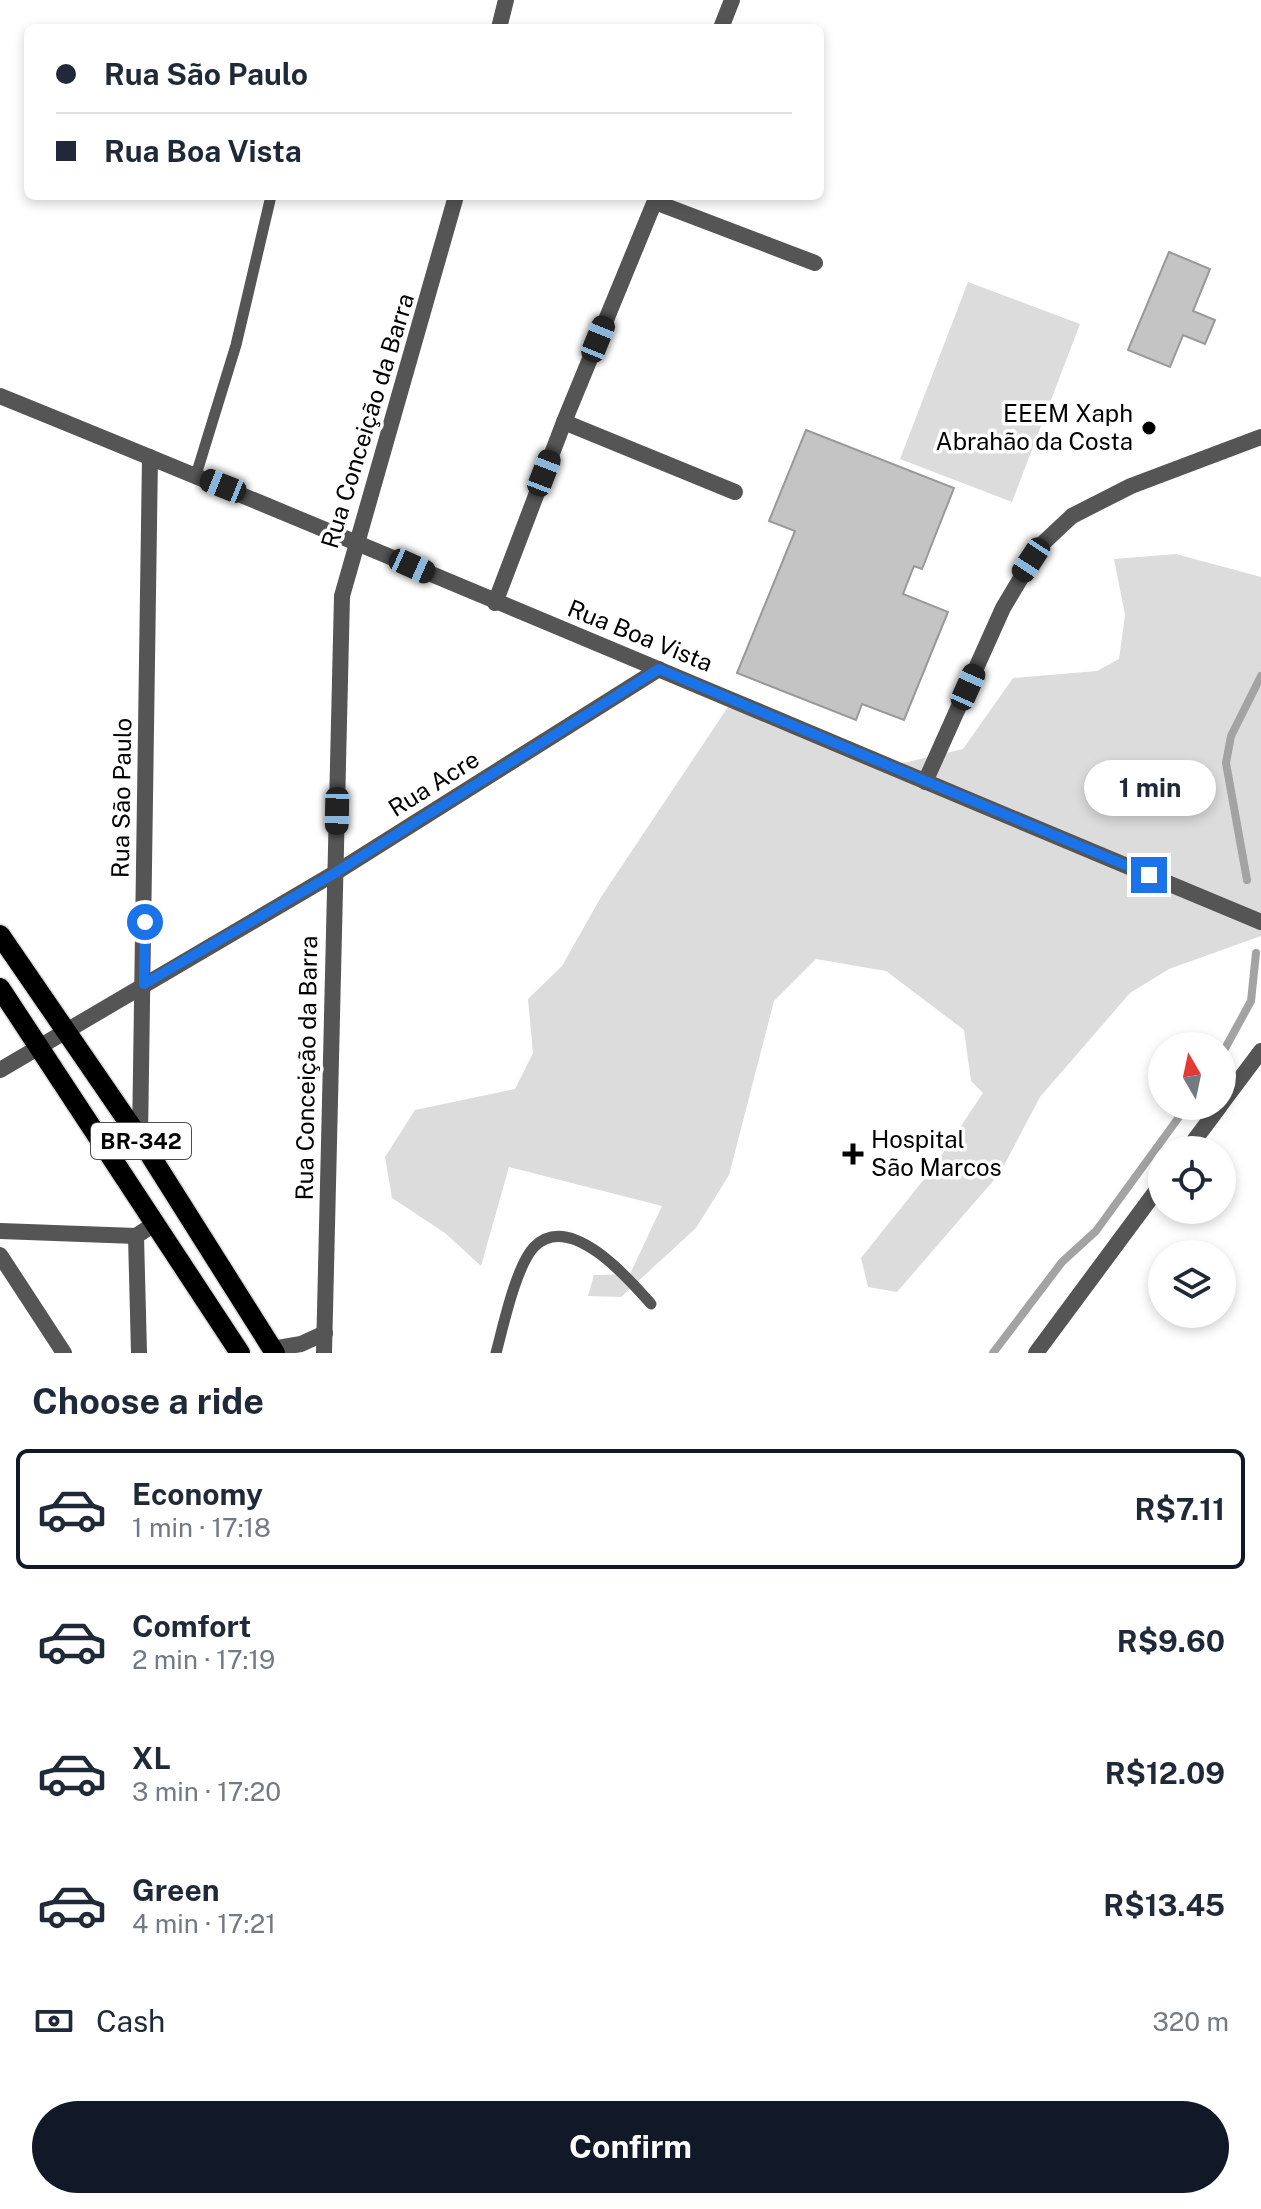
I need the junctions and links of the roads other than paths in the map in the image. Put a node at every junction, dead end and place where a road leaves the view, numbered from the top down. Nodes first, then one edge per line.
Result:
1 (506, 0) edge
2 (732, 0) edge
3 (500, 24) edge
4 (723, 24) edge
5 (270, 200) edge
6 (455, 200) edge
7 (656, 200) edge
8 (658, 200) edge
9 (815, 263) dead end
10 (0, 396) edge
11 (564, 422) junction
12 (1261, 437) edge
13 (150, 457) junction
14 (196, 475) junction
15 (735, 492) dead end
16 (356, 541) junction
17 (495, 603) junction
18 (659, 669) junction
19 (925, 782) junction
20 (335, 873) junction
21 (1261, 922) edge
22 (0, 935) edge
23 (144, 984) junction
24 (0, 988) edge
25 (66, 1032) junction
26 (39, 1048) junction
27 (1261, 1051) edge
28 (0, 1070) edge
29 (1236, 1084) edge
30 (140, 1139) junction
31 (1148, 1202) edge
32 (156, 1223) junction
33 (0, 1231) edge
34 (136, 1236) junction
35 (0, 1255) edge
36 (651, 1304) dead end
37 (325, 1333) junction
38 (274, 1351) edge
39 (64, 1353) edge
40 (139, 1353) edge
41 (240, 1353) edge
42 (324, 1353) edge
43 (496, 1353) edge
44 (1036, 1353) edge

1 - 3 street
2 - 4 street
5 - 14 lane
6 - 16 street, Rua Conceição da Barra
7 - 11 street
8 - 9 street
10 - 13 street, Rua Boa Vista
11 - 15 street
11 - 17 street
12 - 19 street
13 - 14 street, Rua Boa Vista
13 - 23 street, Rua São Paulo
14 - 16 street, Rua Boa Vista
16 - 17 street, Rua Boa Vista
16 - 20 street, Rua Conceição da Barra
17 - 18 street, Rua Boa Vista
18 - 19 street, Rua Boa Vista
18 - 20 street, Rua Acre
19 - 21 street, Rua Boa Vista
20 - 23 street, Rua Acre
20 - 37 street, Rua Conceição da Barra
22 - 25 main road, BR-342
23 - 25 street, Rua Acre
23 - 30 street, Rua São Paulo
24 - 26 main road, BR-342
25 - 26 street, Rua Acre
25 - 30 main road, BR-342
26 - 28 street
26 - 32 main road, BR-342
27 - 29 street
30 - 38 main road, BR-342
31 - 44 street
32 - 34 street
32 - 41 main road, BR-342
33 - 34 street
34 - 40 street
35 - 39 street
36 - 43 lane
37 - 38 street
37 - 42 street, Rua Conceição da Barra

